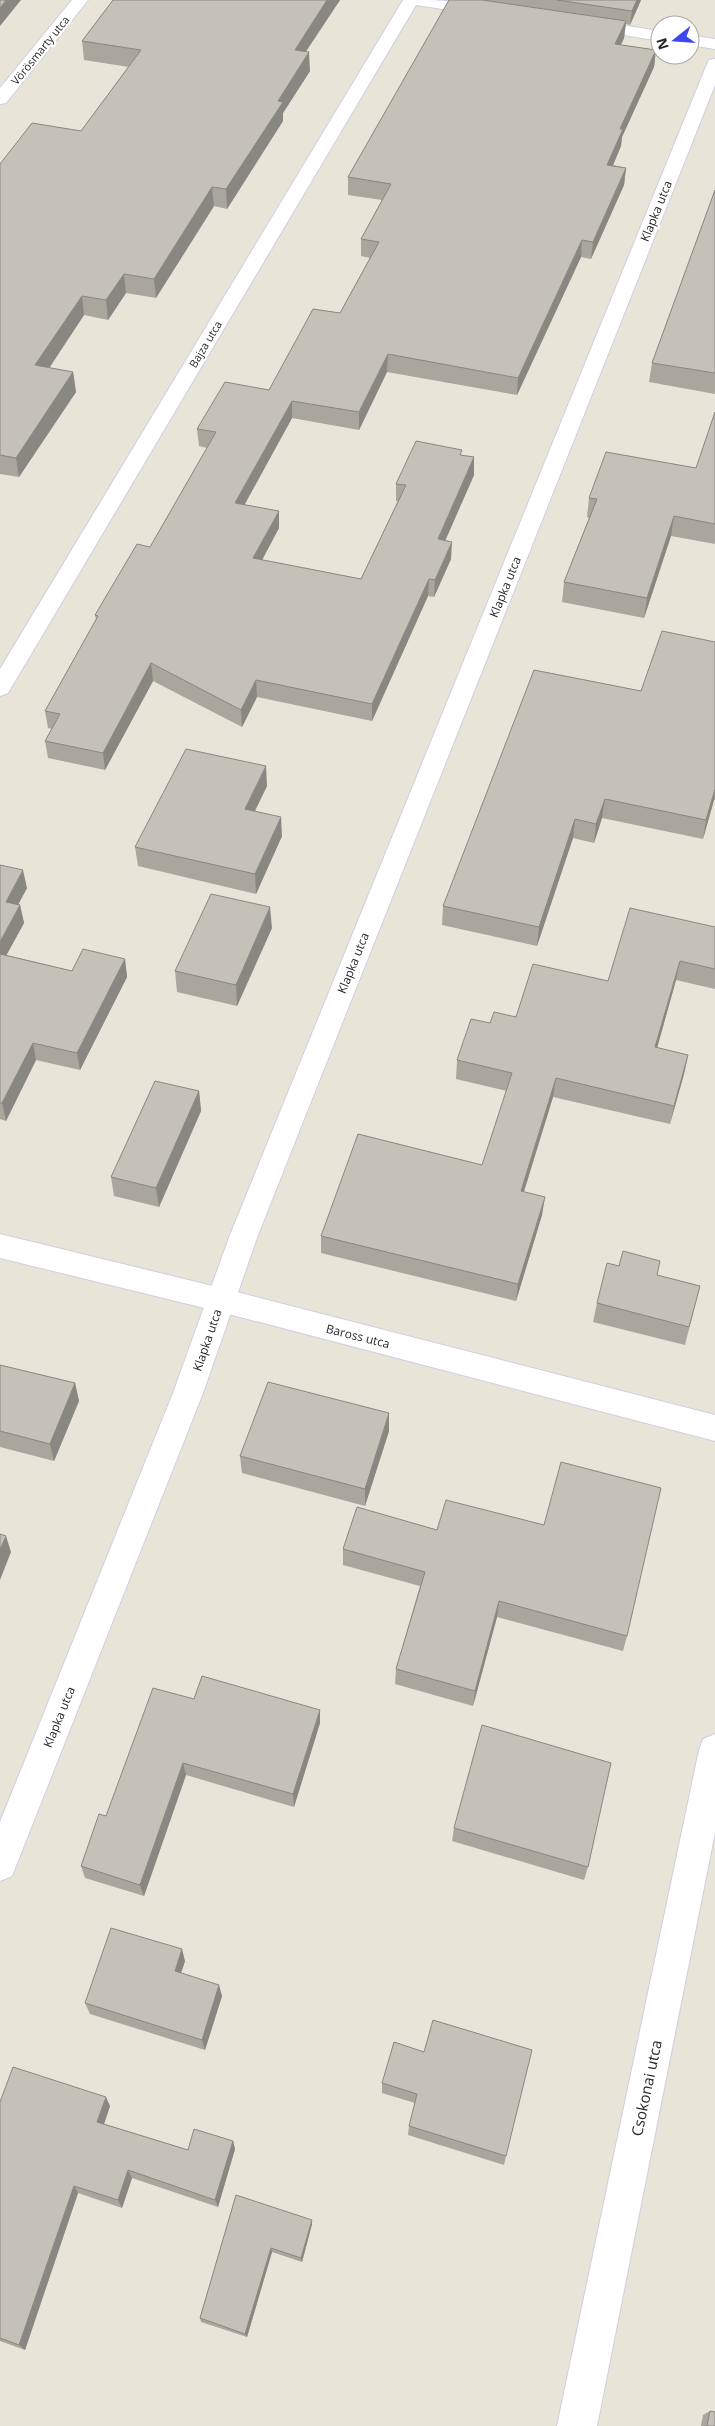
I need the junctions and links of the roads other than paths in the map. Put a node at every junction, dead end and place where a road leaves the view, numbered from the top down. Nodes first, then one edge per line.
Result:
1 (80, 0) edge
2 (411, 0) edge
3 (417, 0) edge
4 (495, 11) edge
5 (573, 23) edge
6 (650, 35) edge
7 (700, 42) edge
8 (715, 44) edge
9 (715, 64) edge
10 (0, 99) edge
11 (0, 688) edge
12 (0, 1246) edge
13 (221, 1300) junction
14 (715, 1428) edge
15 (715, 1750) edge
16 (0, 1864) edge
17 (577, 2426) edge

1 - 10 street, Vörösmarty utca
2 - 11 street, Bajza utca
3 - 4 street
5 - 6 street
7 - 8 street
9 - 13 street, Klapka utca
12 - 13 street, Baross utca
13 - 14 street, Baross utca
13 - 16 street, Klapka utca
15 - 17 street, Csokonai utca

